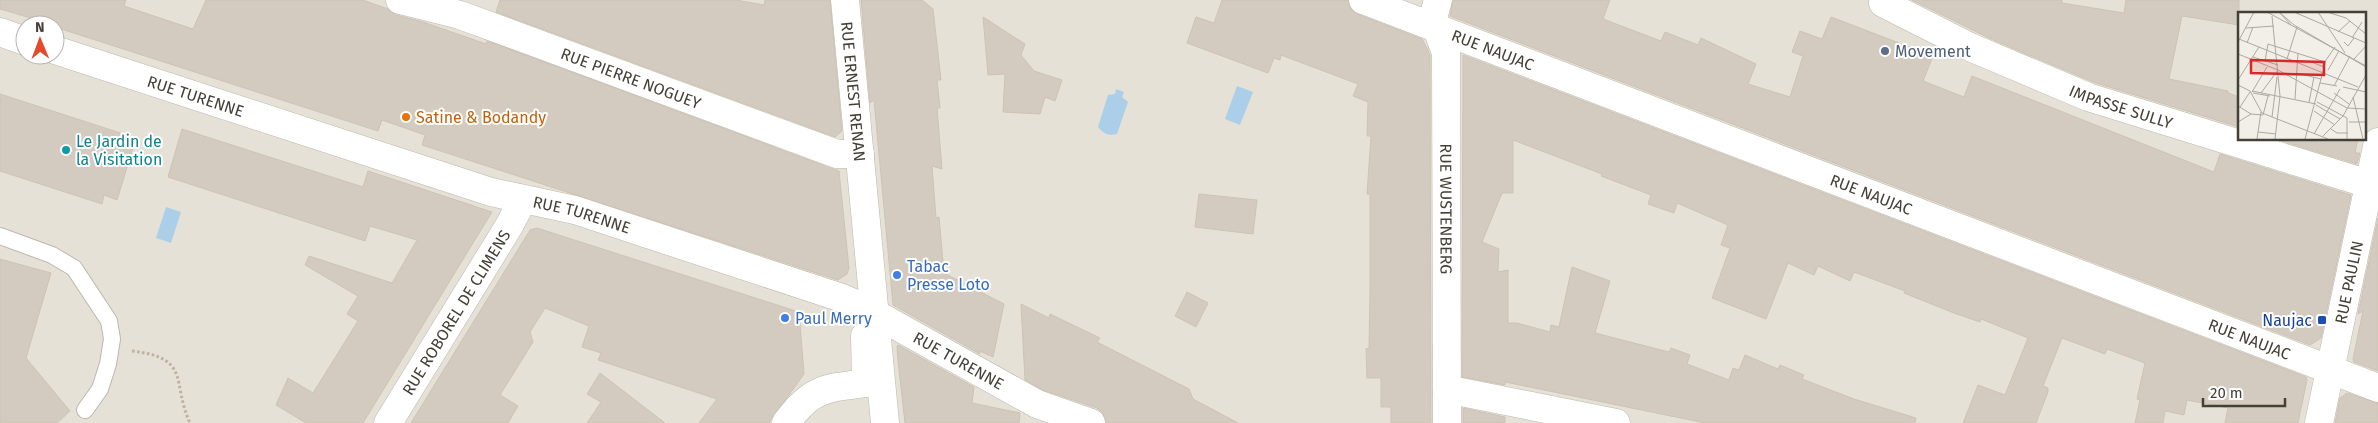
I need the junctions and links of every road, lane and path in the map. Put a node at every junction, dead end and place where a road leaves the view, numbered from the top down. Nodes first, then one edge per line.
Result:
1 (400, 0) edge
2 (845, 0) edge
3 (1363, 0) edge
4 (1438, 0) edge
5 (1883, 3) dead end
6 (440, 5) edge
7 (1436, 28) junction
8 (0, 32) edge
9 (15, 37) edge
10 (65, 53) edge
11 (2378, 142) edge
12 (860, 154) junction
13 (2369, 184) junction
14 (519, 198) junction
15 (0, 236) edge
16 (868, 310) junction
17 (111, 348) junction
18 (2330, 370) junction
19 (874, 383) junction
20 (2378, 388) edge
21 (1447, 392) junction
22 (85, 410) dead end
23 (190, 423) edge
24 (388, 423) edge
25 (786, 423) edge
26 (886, 423) edge
27 (1091, 423) edge
28 (1447, 423) edge
29 (1616, 423) edge
30 (2318, 423) edge

1 - 6 street, RUE PIERRE NOGUEY
2 - 12 street, RUE ERNEST RENAN
3 - 7 street, RUE NAUJAC
4 - 7 street, RUE WUSTENBERG
5 - 13 street, IMPASSE SULLY
6 - 12 street, RUE PIERRE NOGUEY
7 - 18 street, RUE NAUJAC
7 - 21 street, RUE WUSTENBERG
8 - 9 street
10 - 14 street, RUE TURENNE
11 - 13 street, RUE PAULIN
12 - 16 street, RUE ERNEST RENAN
13 - 18 street, RUE PAULIN
14 - 16 street, RUE TURENNE
14 - 24 street, RUE ROBOREL DE CLIMENS
15 - 17 lane
16 - 19 street, RUE ERNEST RENAN
16 - 27 street, RUE TURENNE
17 - 22 lane
17 - 23 path
18 - 20 street, RUE NAUJAC
18 - 30 street, RUE PAULIN
19 - 25 street
19 - 26 street
21 - 28 street, RUE WUSTENBERG
21 - 29 street

